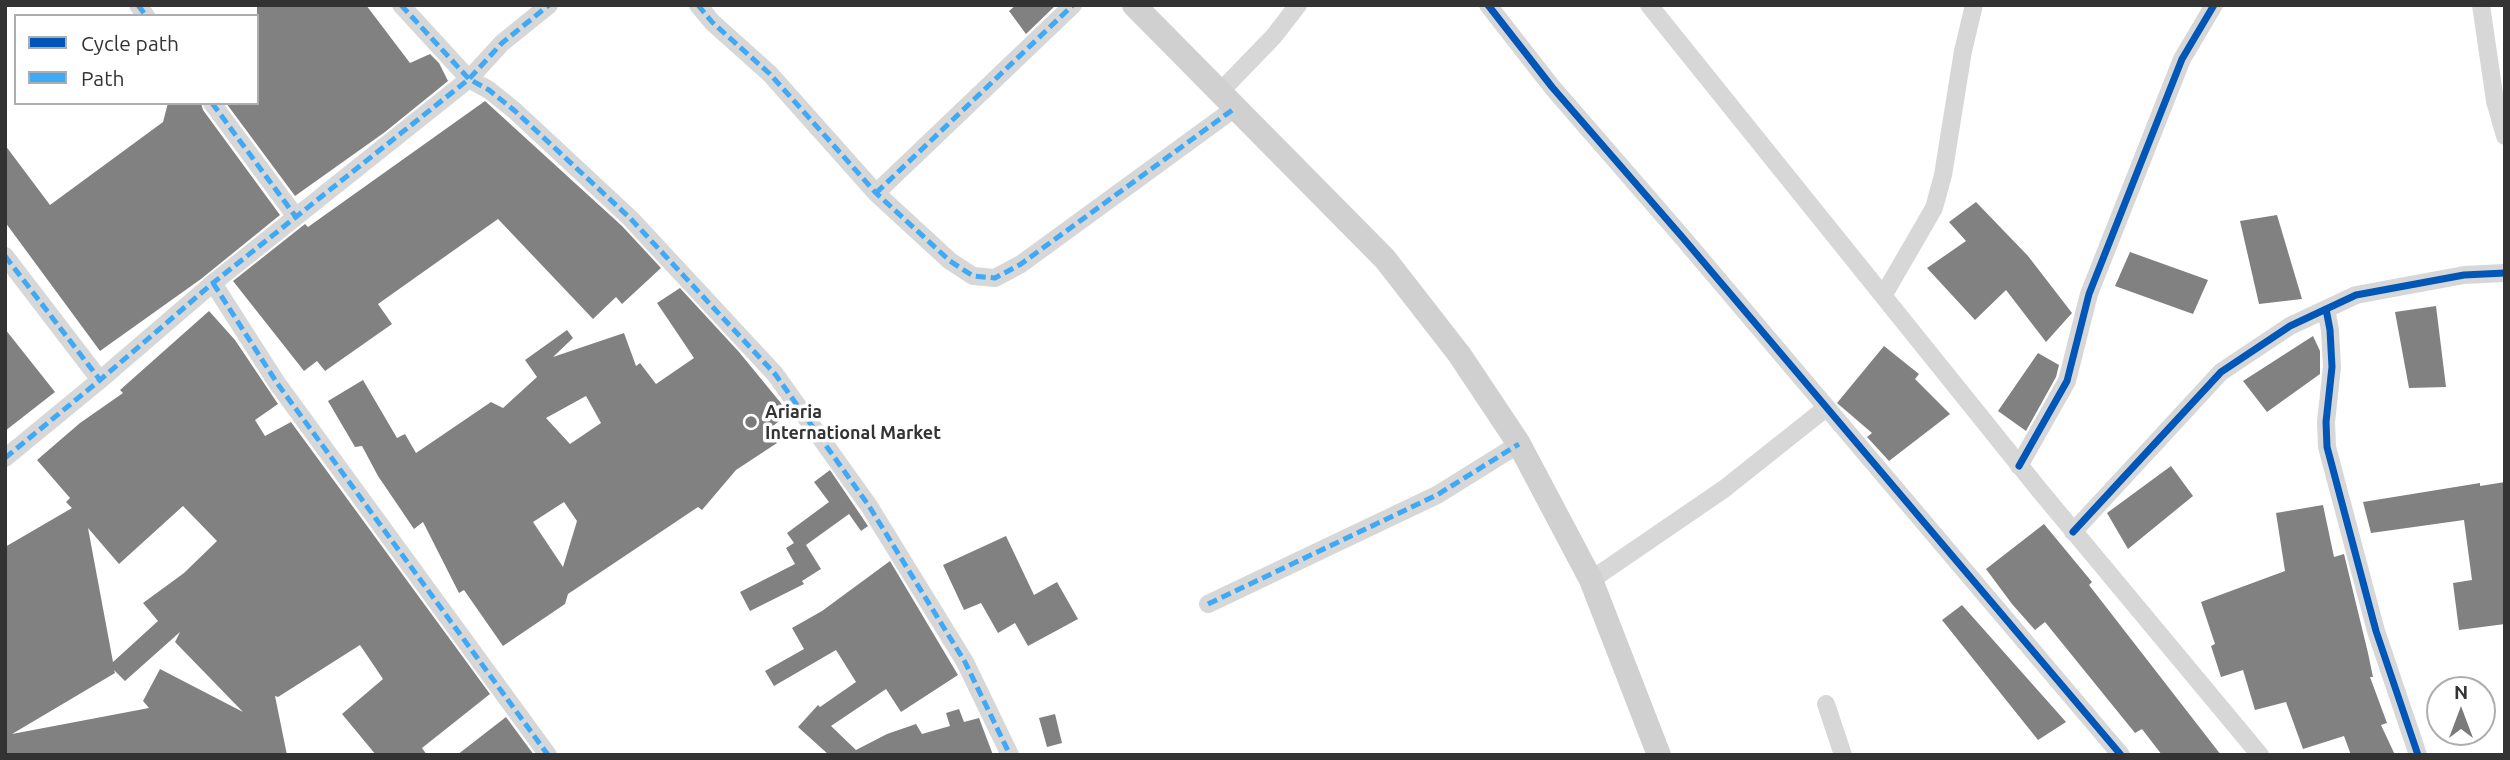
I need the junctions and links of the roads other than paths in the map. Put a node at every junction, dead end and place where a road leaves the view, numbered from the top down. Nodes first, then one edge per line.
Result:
1 (401, 5) edge
2 (550, 5) edge
3 (698, 5) edge
4 (1073, 5) edge
5 (1134, 5) edge
6 (1298, 5) edge
7 (1488, 5) edge
8 (1649, 5) edge
9 (1974, 5) edge
10 (2214, 5) edge
11 (2481, 5) edge
12 (469, 79) junction
13 (1227, 101) junction
14 (213, 105) edge
15 (2505, 136) edge
16 (876, 192) junction
17 (296, 217) junction
18 (5, 256) edge
19 (2505, 273) edge
20 (213, 283) junction
21 (1883, 296) junction
22 (2326, 309) junction
23 (100, 380) junction
24 (1826, 408) junction
25 (1519, 444) junction
26 (5, 458) edge
27 (2019, 466) junction
28 (2073, 532) junction
29 (1591, 580) junction
30 (1208, 604) dead end
31 (1826, 704) dead end
32 (548, 755) edge
33 (1010, 755) edge
34 (1659, 755) edge
35 (1843, 755) edge
36 (2121, 755) edge
37 (2260, 755) edge
38 (2418, 755) edge

1 - 12 street
2 - 12 street
3 - 16 street
4 - 16 street
5 - 13 main road
6 - 13 street
7 - 24 street
8 - 21 street
9 - 21 street
10 - 27 street
11 - 15 street
12 - 17 street
12 - 33 street
13 - 16 street
13 - 25 main road
14 - 17 street
17 - 20 street
18 - 23 street
19 - 22 street
20 - 23 street
20 - 32 street
21 - 27 street
22 - 28 street
22 - 38 street
23 - 26 street
24 - 29 street
24 - 36 street
25 - 29 main road
25 - 30 street
27 - 28 street
28 - 37 street
29 - 34 main road
31 - 35 street

